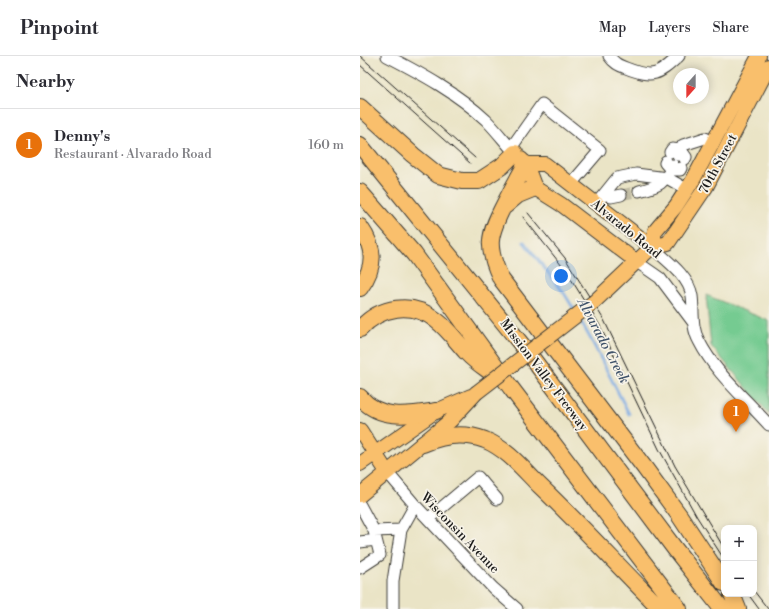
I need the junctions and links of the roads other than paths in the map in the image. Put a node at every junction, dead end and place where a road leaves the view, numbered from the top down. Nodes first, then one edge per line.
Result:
1 (387, 56) edge
2 (609, 56) edge
3 (679, 56) edge
4 (759, 56) edge
5 (769, 66) edge
6 (360, 107) edge
7 (714, 142) junction
8 (360, 145) edge
9 (513, 151) junction
10 (675, 162) junction
11 (526, 164) junction
12 (571, 184) junction
13 (535, 188) junction
14 (688, 190) junction
15 (640, 191) tunnel mouth
16 (360, 192) edge
17 (605, 193) junction
18 (621, 195) tunnel mouth
19 (596, 204) junction
20 (502, 208) junction
21 (360, 227) edge
22 (652, 247) junction
23 (637, 262) junction
24 (365, 275) edge
25 (360, 288) edge
26 (693, 322) junction
27 (362, 325) edge
28 (511, 388) junction
29 (476, 393) junction
30 (360, 397) edge
31 (436, 411) junction
32 (769, 425) edge
33 (360, 430) edge
34 (423, 444) junction
35 (376, 454) junction
36 (360, 464) edge
37 (387, 472) junction
38 (360, 495) edge
39 (497, 499) dead end
40 (360, 505) edge
41 (415, 506) junction
42 (428, 519) junction
43 (401, 530) junction
44 (375, 536) junction
45 (360, 542) edge
46 (360, 568) edge
47 (721, 579) edge
48 (733, 597) edge
49 (393, 609) edge
50 (517, 609) edge
51 (661, 609) edge
52 (679, 609) edge
53 (722, 609) edge
54 (738, 609) edge

1 - 9 street
2 - 3 street
4 - 7 main road, 70th Street
5 - 22 main road, 70th Street
6 - 9 highway
7 - 10 street
7 - 14 main road, 70th Street
8 - 53 highway, Mission Valley Freeway
9 - 11 main road
9 - 12 street
10 - 14 street
10 - 15 street
10 - 17 street
11 - 12 main road, Alvarado Road
11 - 13 main road
11 - 20 highway
12 - 19 main road, Alvarado Road
13 - 20 highway
13 - 23 main road, Alvarado Road
14 - 22 main road, 70th Street
16 - 28 highway
17 - 18 street
17 - 19 street
19 - 22 main road, Alvarado Road
20 - 47 highway
21 - 24 highway
22 - 23 main road, 70th Street
22 - 26 street, Alvarado Road
23 - 26 street, Alvarado Road
23 - 29 main road, 70th Street, bridge
24 - 25 highway
26 - 32 street, Alvarado Road
27 - 28 highway
28 - 52 highway
29 - 31 main road
29 - 34 main road
30 - 31 highway
31 - 35 main road
33 - 35 main road
34 - 37 main road
34 - 51 highway
35 - 36 main road
35 - 37 main road
37 - 38 main road
37 - 41 street, Wisconsin Avenue
39 - 42 street
40 - 44 street
41 - 42 street, Wisconsin Avenue
41 - 43 street
42 - 50 street, Wisconsin Avenue
43 - 44 street
43 - 49 street
44 - 45 street
44 - 46 street
48 - 54 highway

